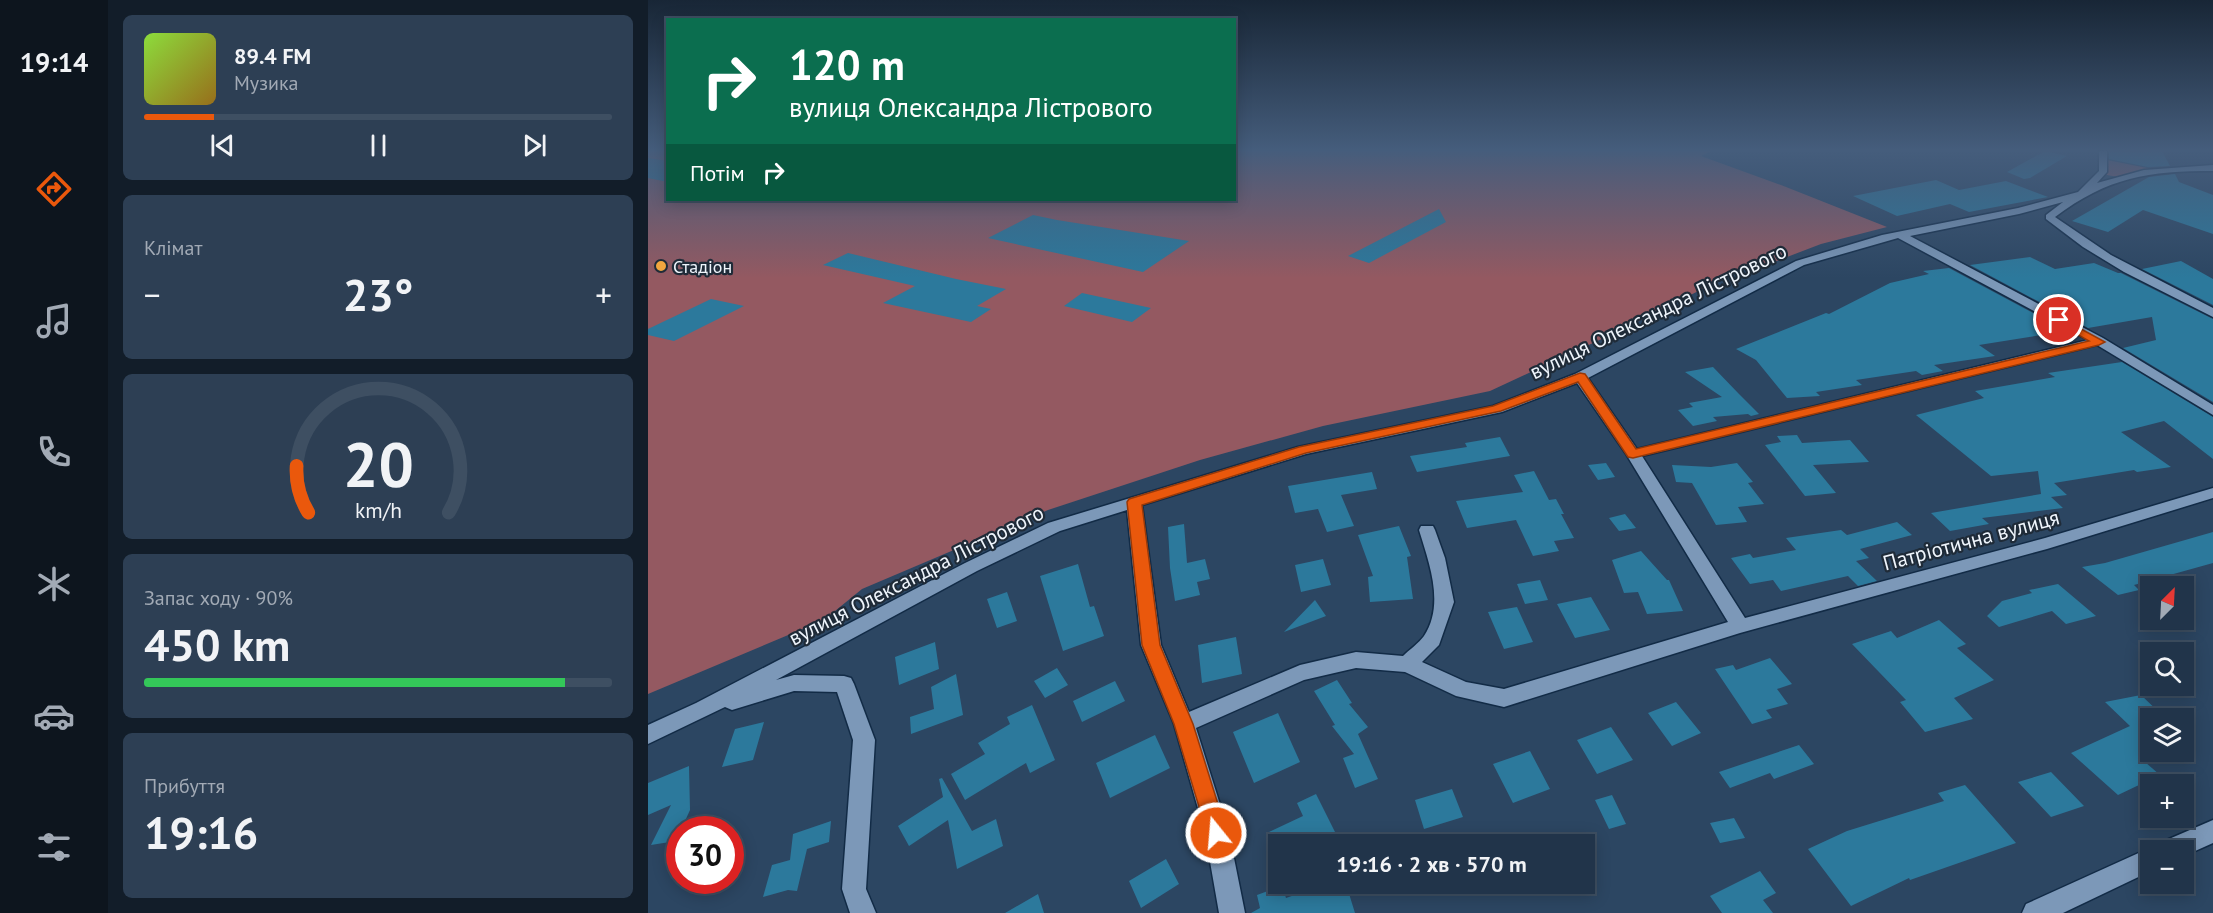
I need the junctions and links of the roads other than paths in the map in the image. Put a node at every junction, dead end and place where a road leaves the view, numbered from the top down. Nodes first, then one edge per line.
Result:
1 (2081, 194) joint
2 (2019, 211) junction
3 (2049, 217) junction
4 (1899, 234) junction
5 (2213, 313) edge
6 (2099, 342) junction
7 (1580, 376) junction
8 (2213, 411) edge
9 (1633, 454) junction
10 (2213, 493) edge
11 (1134, 502) junction
12 (1426, 530) dead end
13 (1740, 626) junction
14 (1407, 664) junction
15 (703, 709) junction
16 (1184, 724) junction
17 (648, 735) edge
18 (2213, 831) edge
19 (2193, 840) edge
20 (2140, 864) edge
21 (863, 913) edge
22 (1232, 913) edge
23 (2035, 913) edge

1 - 2 street, вулиця Олександра Лістрового
1 - 3 street
2 - 3 street
2 - 4 street, вулиця Олександра Лістрового
3 - 5 street
4 - 6 street
4 - 7 street, вулиця Олександра Лістрового
6 - 8 street
6 - 9 street
7 - 9 street
7 - 11 street, вулиця Олександра Лістрового
9 - 13 street
10 - 13 street, Патріотична вулиця
11 - 15 street, вулиця Олександра Лістрового
11 - 16 street
12 - 14 street
13 - 14 street, Патріотична вулиця
14 - 16 street, Патріотична вулиця
15 - 17 street, вулиця Олександра Лістрового
15 - 21 street
16 - 22 street
18 - 19 street
20 - 23 street

